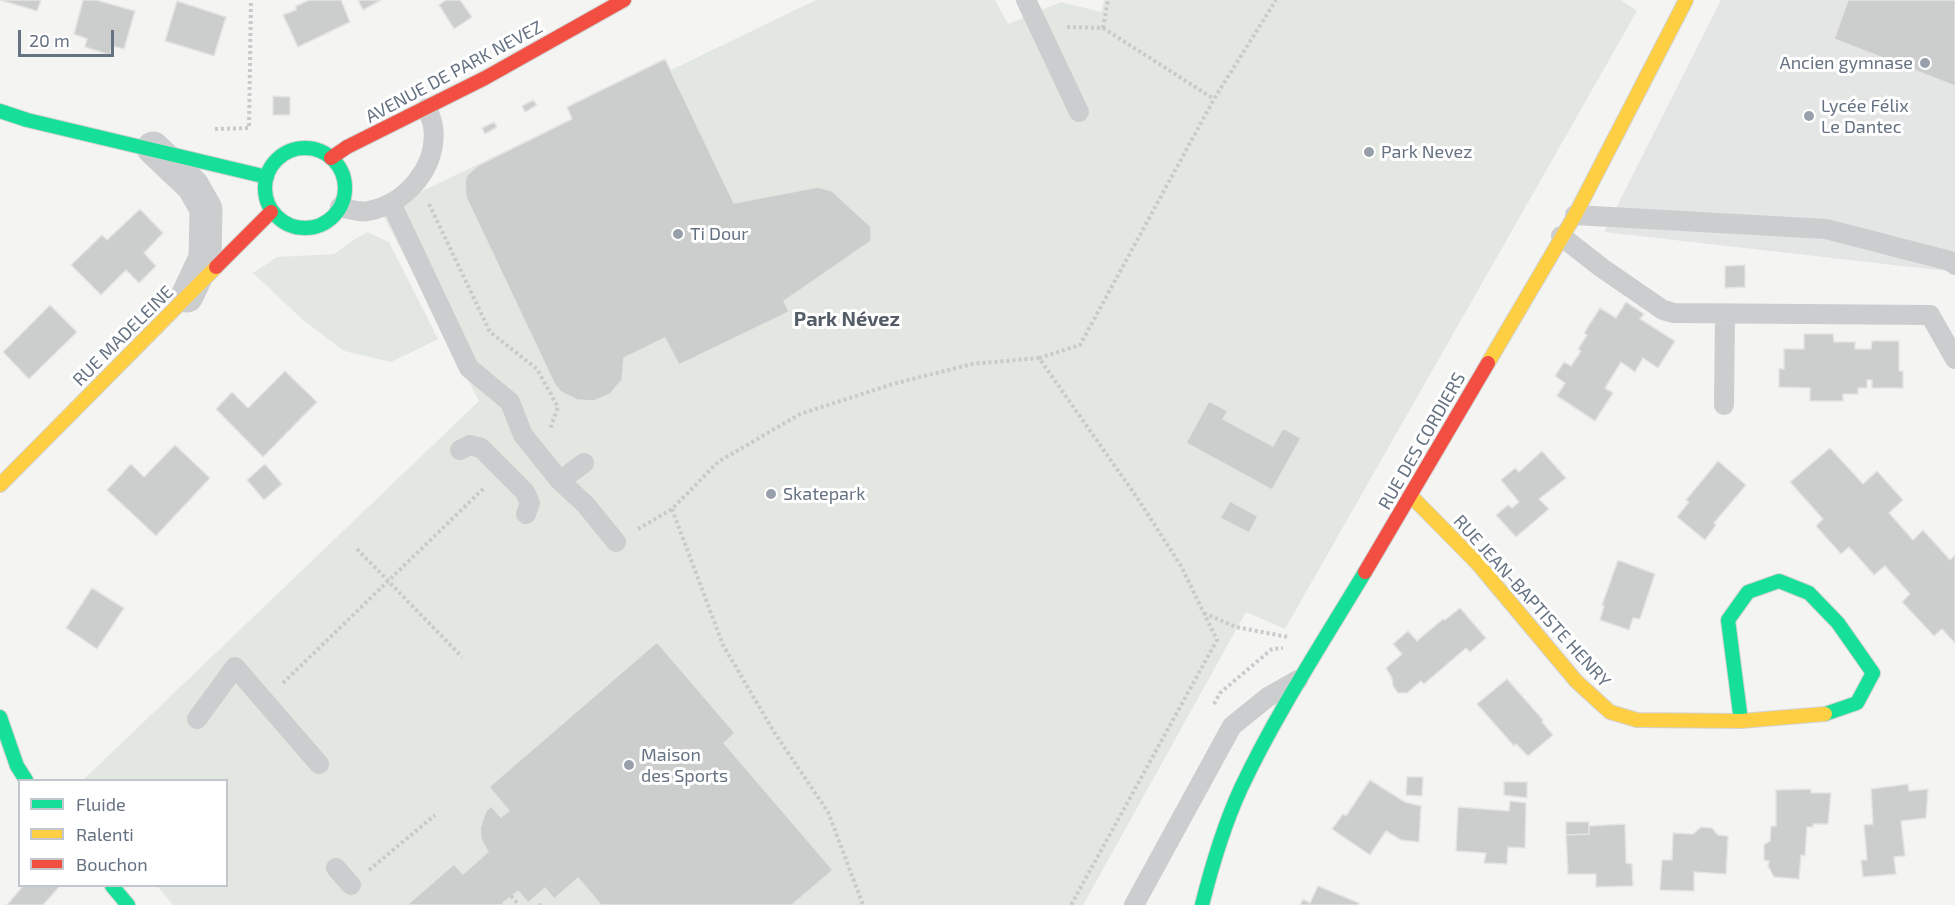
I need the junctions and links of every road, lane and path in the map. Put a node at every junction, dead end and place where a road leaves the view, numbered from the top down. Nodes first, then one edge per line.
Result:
1 (251, 0) edge
2 (624, 0) edge
3 (1026, 0) edge
4 (1108, 0) edge
5 (1276, 0) edge
6 (1686, 0) edge
7 (1038, 25) junction
8 (1103, 28) junction
9 (1214, 99) junction
10 (427, 108) junction
11 (0, 111) edge
12 (1079, 112) dead end
13 (215, 129) dead end
14 (153, 148) junction
15 (331, 158) junction
16 (267, 177) junction
17 (340, 207) junction
18 (394, 210) junction
19 (271, 212) junction
20 (1575, 215) junction
21 (1561, 236) junction
22 (1955, 265) edge
23 (186, 299) junction
24 (1725, 314) junction
25 (1039, 358) junction
26 (1955, 359) edge
27 (1724, 405) dead end
28 (531, 443) junction
29 (460, 450) dead end
30 (584, 463) dead end
31 (503, 470) junction
32 (560, 481) junction
33 (0, 485) edge
34 (1411, 496) junction
35 (672, 509) junction
36 (526, 514) dead end
37 (637, 529) dead end
38 (616, 542) dead end
39 (357, 549) dead end
40 (388, 581) junction
41 (1204, 613) junction
42 (1291, 638) dead end
43 (462, 657) dead end
44 (1301, 679) junction
45 (264, 701) junction
46 (0, 717) edge
47 (197, 719) dead end
48 (1741, 721) junction
49 (319, 764) dead end
50 (25, 779) edge
51 (435, 815) dead end
52 (336, 868) dead end
53 (367, 872) dead end
54 (351, 885) dead end
55 (114, 887) edge
56 (511, 896) dead end
57 (128, 905) edge
58 (519, 905) edge
59 (864, 905) edge
60 (1071, 905) edge
61 (1134, 905) edge
62 (1202, 905) edge

1 - 13 path
2 - 10 street, AVENUE DE PARK NEVEZ
3 - 7 lane
4 - 8 path
5 - 9 path
6 - 20 street, RUE DES CORDIERS
7 - 8 path
7 - 12 lane
8 - 9 path
9 - 25 path
10 - 15 street, AVENUE DE PARK NEVEZ
10 - 18 lane
11 - 14 street
14 - 16 street
14 - 23 street
15 - 16 street
15 - 17 street
16 - 19 street
17 - 18 lane
17 - 19 street
18 - 28 lane
18 - 28 path
19 - 23 street, RUE MADELEINE
20 - 21 street, RUE DES CORDIERS
20 - 22 lane
21 - 24 lane
21 - 34 street, RUE DES CORDIERS
23 - 33 street, RUE MADELEINE
24 - 26 lane
24 - 27 lane
25 - 35 path
25 - 41 path
28 - 32 lane
29 - 31 lane
30 - 32 lane
31 - 36 lane
31 - 40 path
32 - 38 lane
34 - 44 street, RUE DES CORDIERS
34 - 48 street, RUE JEAN-BAPTISTE HENRY
35 - 37 path
35 - 59 path
39 - 40 path
40 - 43 path
40 - 45 path
41 - 42 path
41 - 60 path
44 - 61 lane
44 - 62 street, RUE DES CORDIERS
45 - 47 lane
45 - 49 lane
46 - 50 street
48 - 48 street
51 - 53 path
52 - 54 lane
55 - 57 street
56 - 58 path

